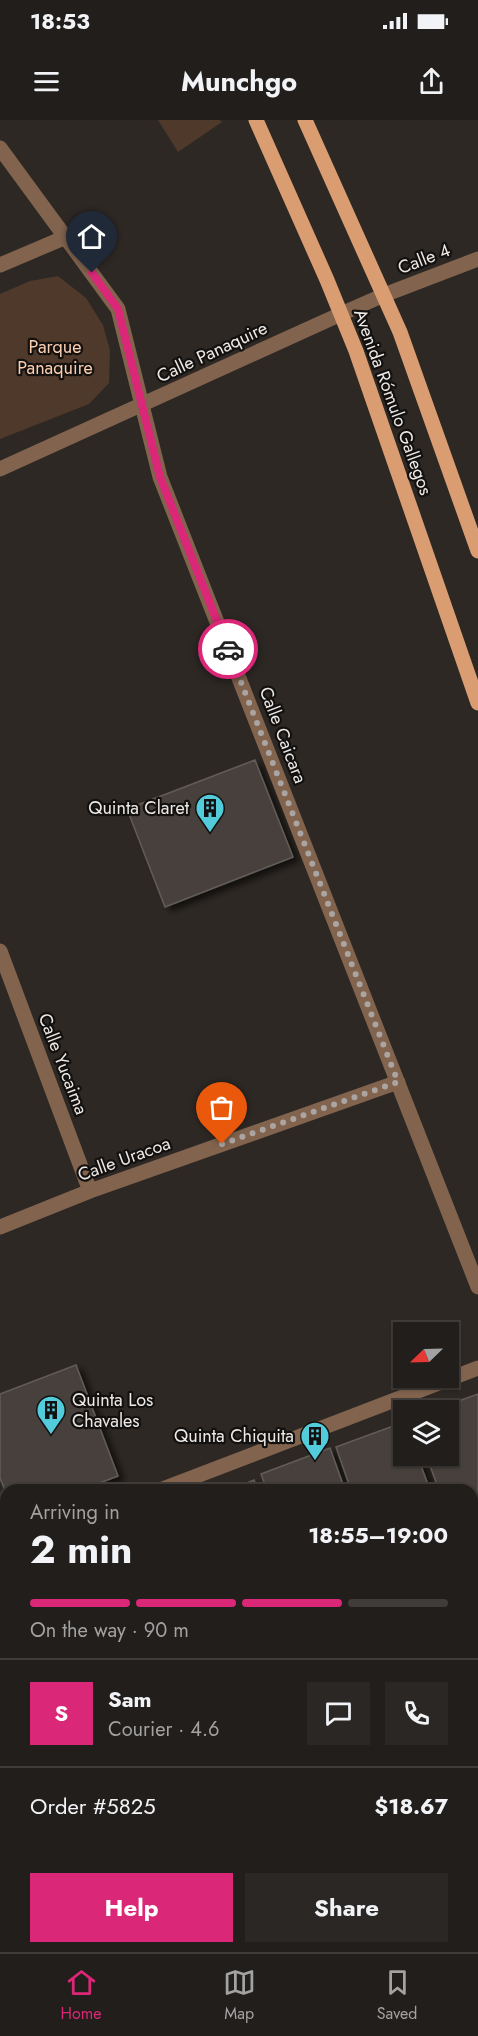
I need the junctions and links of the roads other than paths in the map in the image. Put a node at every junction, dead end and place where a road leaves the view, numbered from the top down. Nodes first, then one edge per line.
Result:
1 (256, 120) edge
2 (306, 120) edge
3 (0, 148) edge
4 (66, 237) junction
5 (478, 259) edge
6 (0, 265) edge
7 (384, 295) junction
8 (341, 314) junction
9 (142, 406) junction
10 (0, 469) edge
11 (478, 551) edge
12 (478, 703) edge
13 (0, 951) edge
14 (398, 1082) junction
15 (90, 1191) junction
16 (0, 1227) edge
17 (478, 1287) edge
18 (478, 1368) edge
19 (176, 1484) edge

1 - 8 main road, Avenida Rómulo Gallegos
2 - 7 main road, Avenida Rómulo Gallegos
3 - 4 street, Calle Caicara
4 - 6 street
4 - 9 street, Calle Caicara
5 - 7 street, Calle 4
7 - 8 street, Calle 4
7 - 11 main road, Avenida Rómulo Gallegos
8 - 9 street, Calle Panaquire
8 - 12 main road, Avenida Rómulo Gallegos
9 - 10 street, Calle Panaquire
9 - 14 street, Calle Caicara
13 - 15 street, Calle Yucaima
14 - 15 street, Calle Uracoa
14 - 17 street, Calle Caicara
15 - 16 street, Calle Uracoa
18 - 19 street

